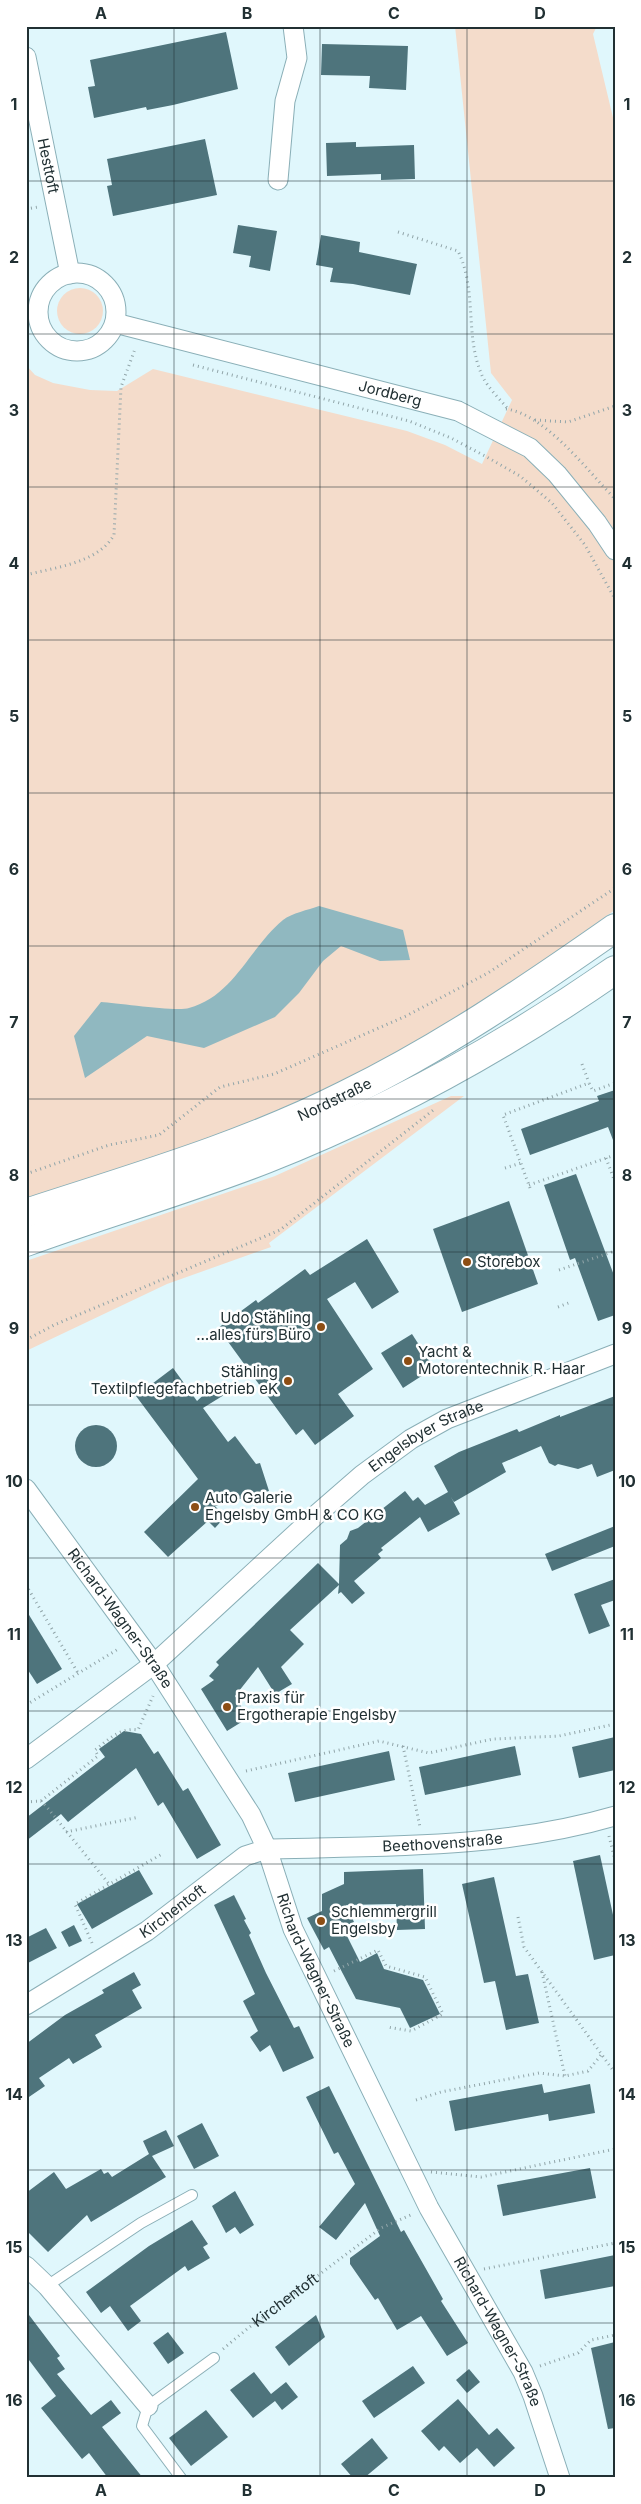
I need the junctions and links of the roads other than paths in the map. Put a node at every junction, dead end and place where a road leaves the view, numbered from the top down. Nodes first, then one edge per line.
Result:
1 (293, 26) edge
2 (26, 57) edge
3 (278, 180) dead end
4 (70, 274) junction
5 (32, 321) edge
6 (110, 331) junction
7 (615, 550) edge
8 (615, 928) edge
9 (615, 970) edge
10 (26, 1213) edge
11 (26, 1242) edge
12 (615, 1354) edge
13 (26, 1489) edge
14 (154, 1664) junction
15 (26, 1759) edge
16 (610, 1817) edge
17 (267, 1849) junction
18 (26, 2005) edge
19 (192, 2195) dead end
20 (26, 2266) edge
21 (47, 2286) junction
22 (214, 2358) road end
23 (148, 2406) junction
24 (181, 2478) edge
25 (560, 2478) edge

1 - 3 street
2 - 4 street, Hesttoft
4 - 5 street
4 - 6 street
5 - 6 street
6 - 7 street, Jordberg
8 - 10 main road, Nordstraße
9 - 11 main road, Nordstraße
12 - 14 street, Engelsbyer Straße
13 - 14 street, Richard-Wagner-Straße
14 - 15 street, Engelsbyer Straße
14 - 17 street, Richard-Wagner-Straße
16 - 17 street, Beethovenstraße
17 - 18 street, Kirchentoft
17 - 25 street, Richard-Wagner-Straße
19 - 21 lane
20 - 21 street
21 - 23 street
22 - 23 lane
23 - 24 lane

